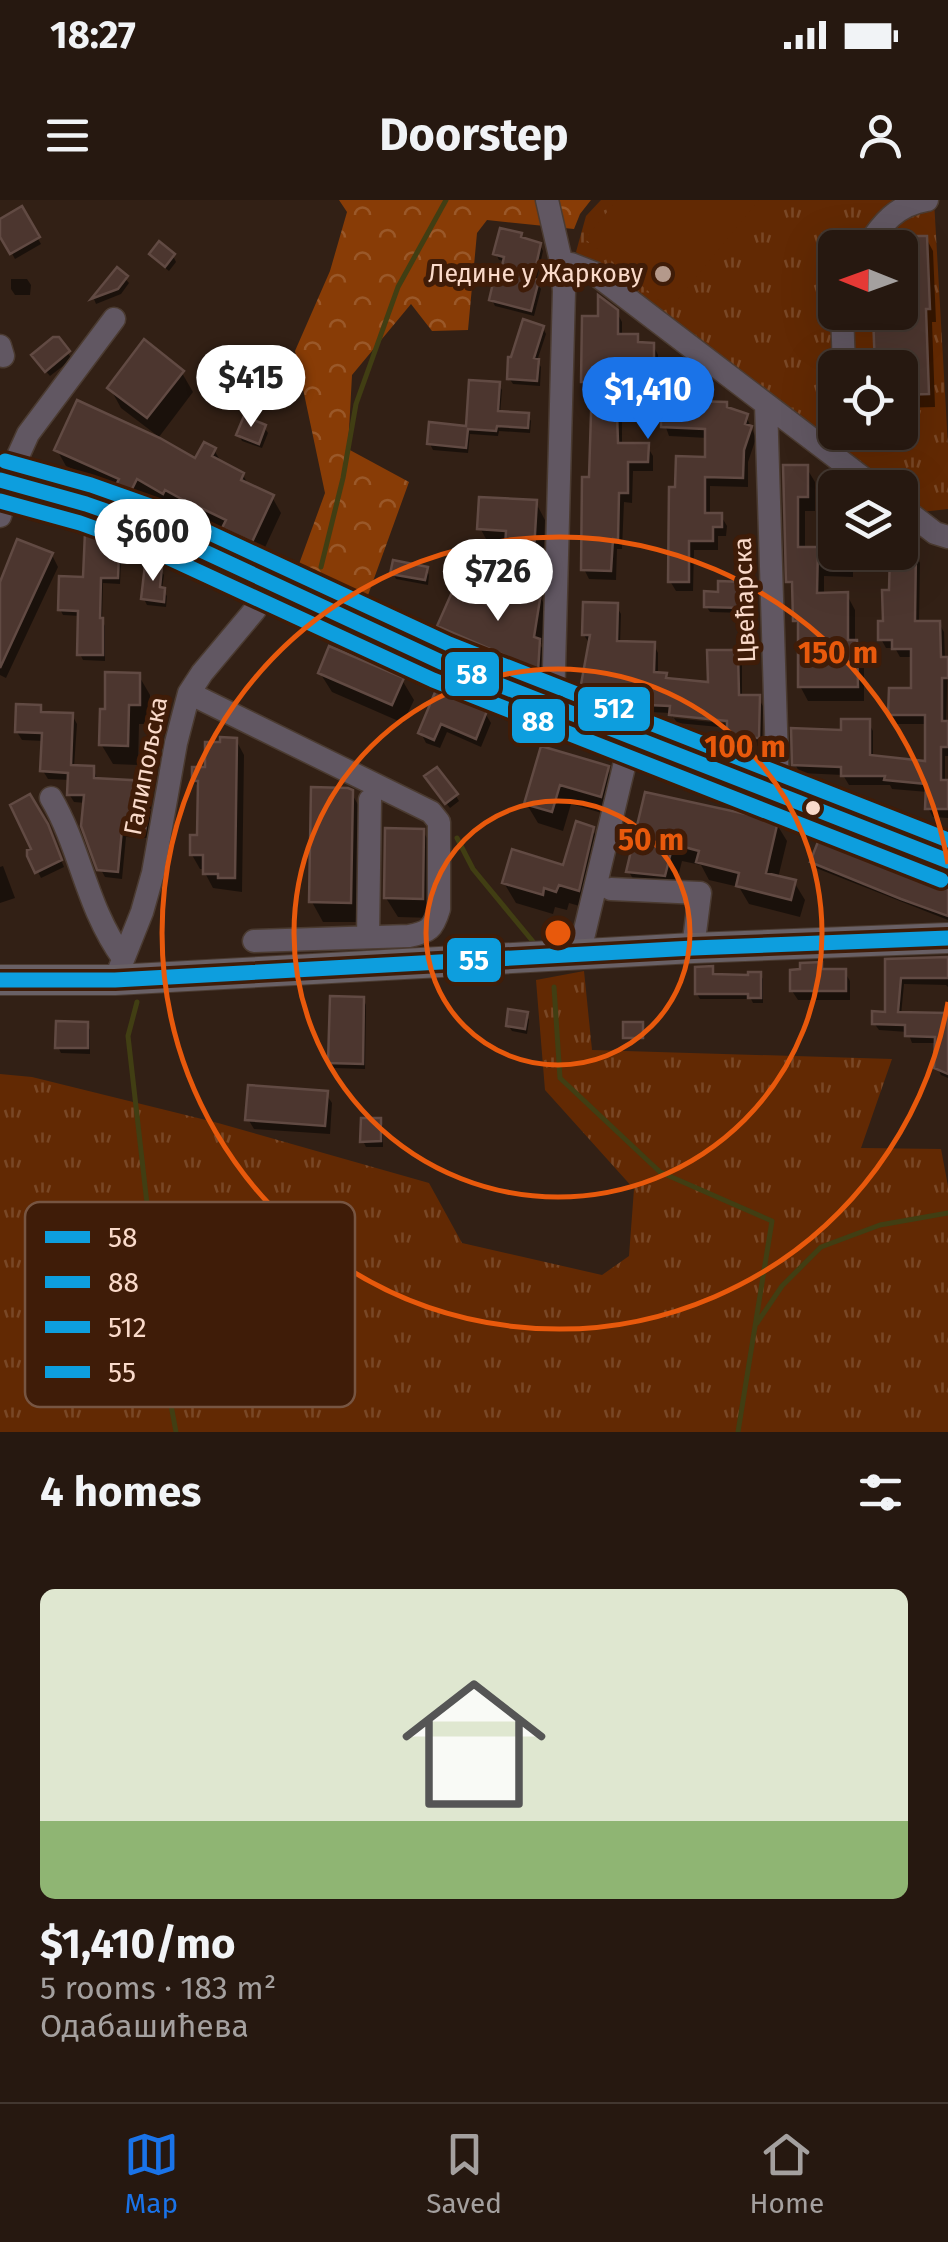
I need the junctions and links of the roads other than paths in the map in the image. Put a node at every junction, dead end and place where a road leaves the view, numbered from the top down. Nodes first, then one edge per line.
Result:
1 (547, 200) edge
2 (927, 200) edge
3 (880, 230) edge
4 (562, 264) junction
5 (114, 319) dead end
6 (766, 404) junction
7 (852, 470) edge
8 (5, 481) edge
9 (0, 516) edge
10 (918, 520) edge
11 (948, 536) edge
12 (272, 584) junction
13 (189, 692) junction
14 (554, 706) junction
15 (631, 737) junction
16 (778, 794) junction
17 (51, 798) dead end
18 (370, 800) dead end
19 (948, 862) edge
20 (611, 889) dead end
21 (368, 937) junction
22 (948, 938) edge
23 (254, 941) dead end
24 (692, 948) junction
25 (579, 954) junction
26 (119, 969) junction
27 (0, 980) edge

1 - 4 street
2 - 3 street
4 - 6 street
4 - 14 street
5 - 8 street
6 - 7 street
6 - 16 street, Цвећарска
8 - 9 street
8 - 12 street
10 - 11 street
12 - 13 street, Галипољска
12 - 14 street
13 - 21 street
13 - 26 street, Галипољска
14 - 15 street
15 - 16 street
15 - 25 street
16 - 19 street
17 - 26 street
18 - 21 street
20 - 24 street
21 - 23 street
22 - 24 main road
24 - 25 main road
25 - 26 main road
26 - 27 main road

